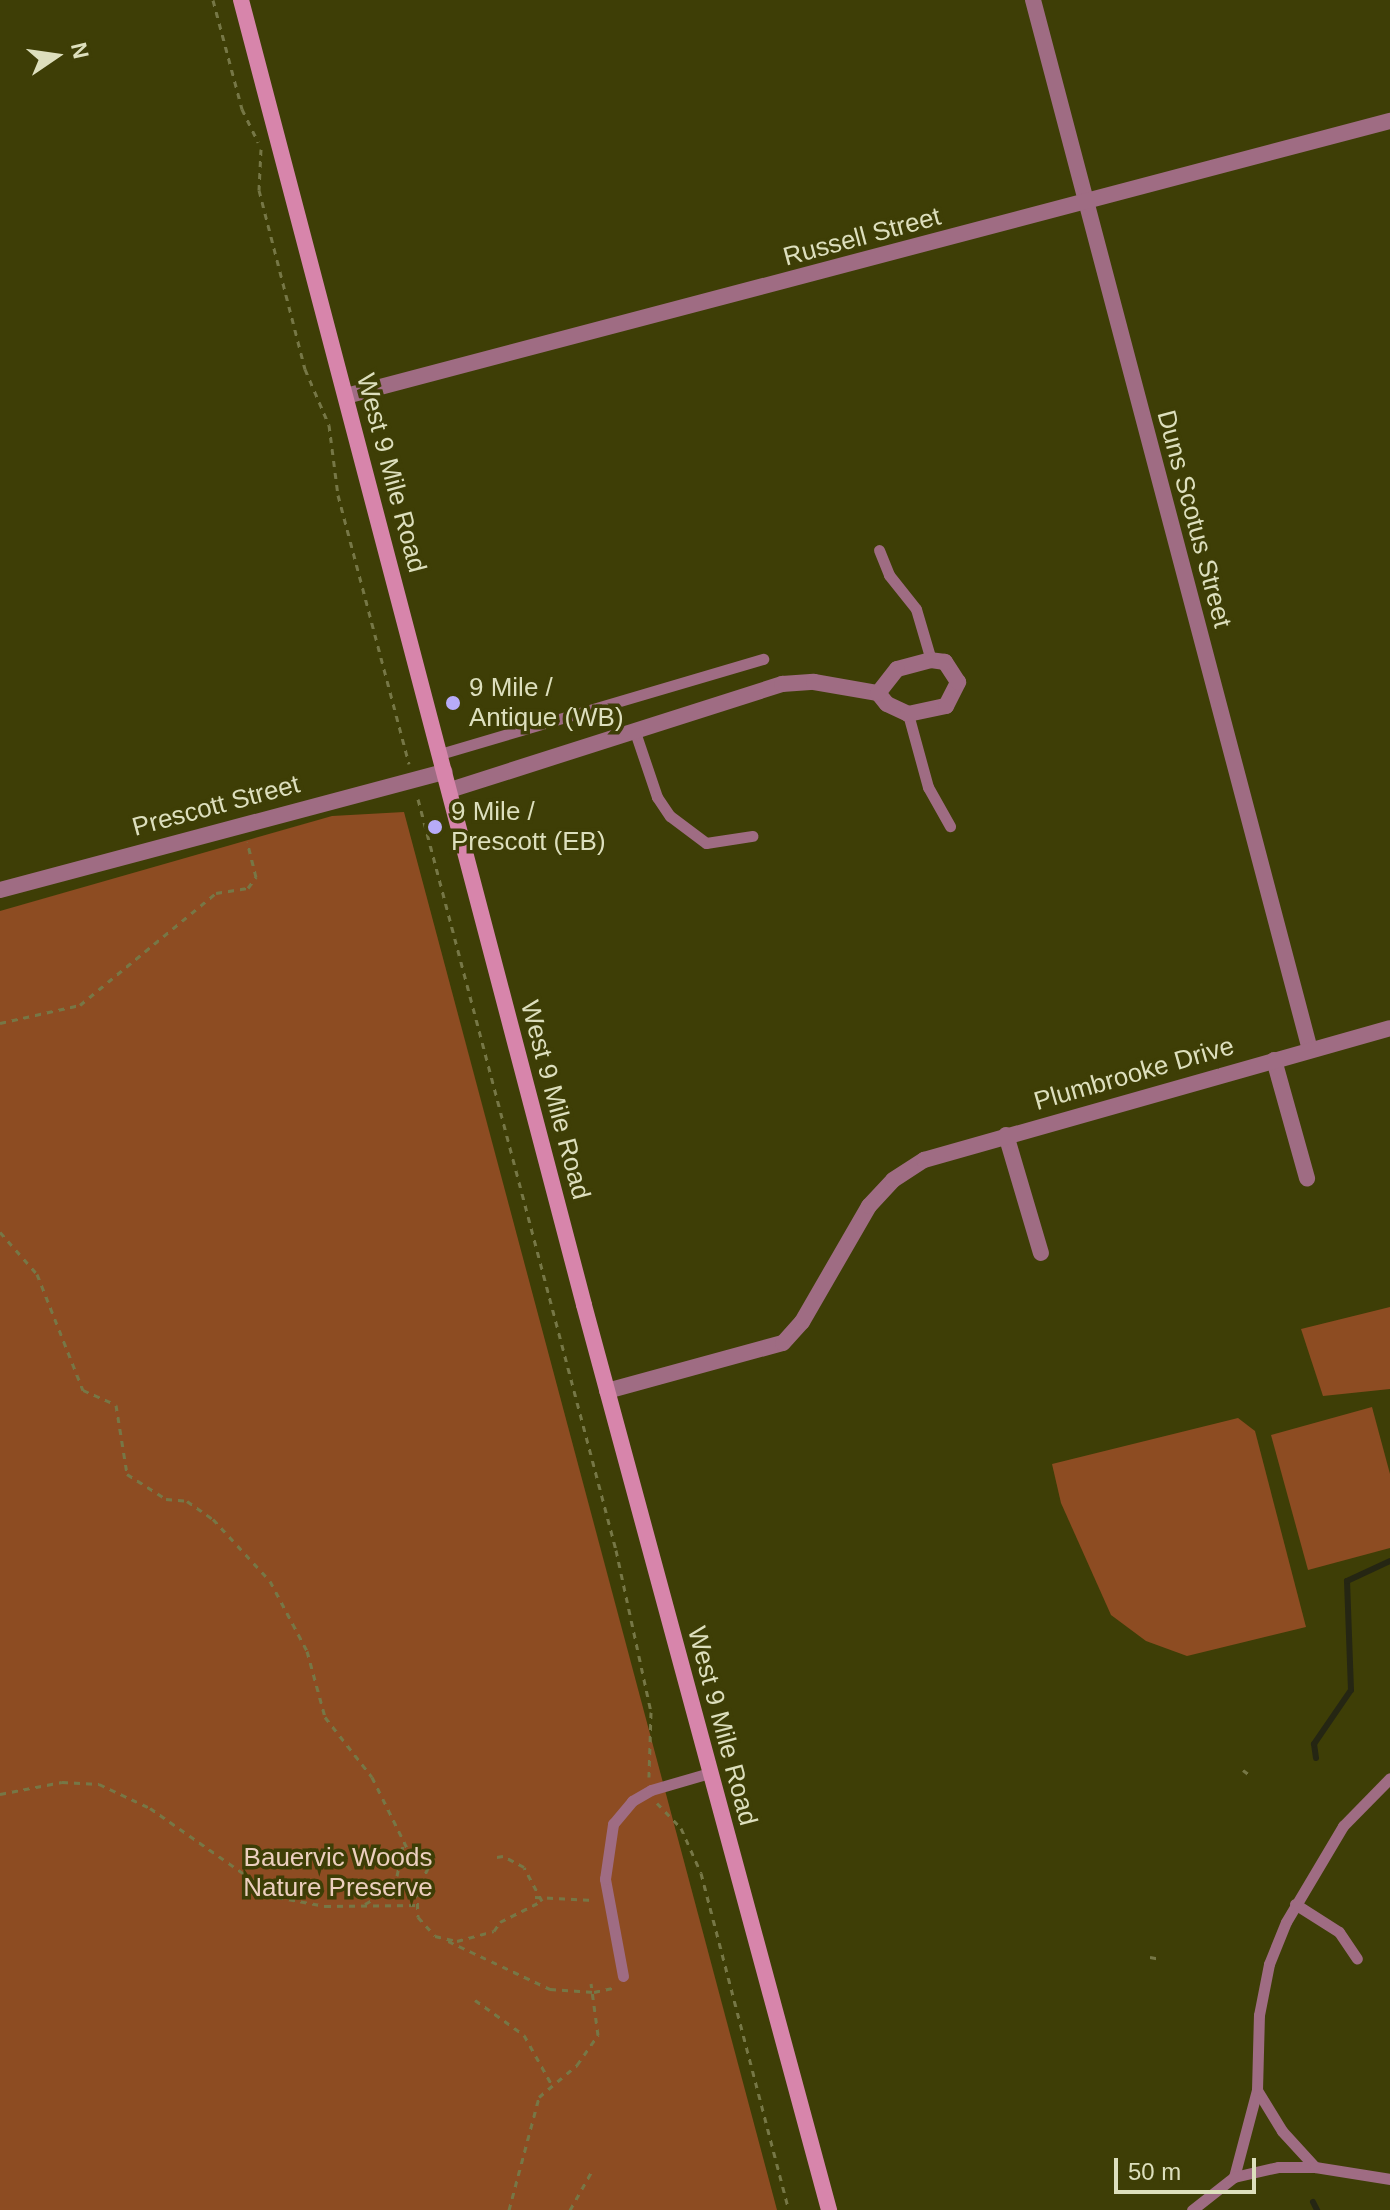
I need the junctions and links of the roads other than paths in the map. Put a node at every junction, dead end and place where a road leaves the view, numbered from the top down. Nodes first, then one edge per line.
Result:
1 (241, 0) edge
2 (1033, 0) edge
3 (1390, 121) edge
4 (1085, 202) junction
5 (346, 396) junction
6 (879, 550) dead end
7 (763, 659) dead end
8 (931, 660) junction
9 (878, 693) junction
10 (908, 714) junction
11 (634, 729) junction
12 (440, 754) junction
13 (445, 772) junction
14 (450, 790) junction
15 (950, 826) dead end
16 (752, 836) dead end
17 (0, 890) edge
18 (1390, 1028) edge
19 (1310, 1050) junction
20 (1274, 1060) junction
21 (1006, 1135) junction
22 (1307, 1178) dead end
23 (1041, 1253) dead end
24 (607, 1391) junction
25 (709, 1773) junction
26 (1390, 1778) edge
27 (1295, 1904) junction
28 (1357, 1959) dead end
29 (623, 1976) road end
30 (1257, 2090) junction
31 (1315, 2167) junction
32 (1234, 2177) junction
33 (1390, 2179) edge
34 (829, 2210) edge
35 (1192, 2210) edge

1 - 5 main road, West 9 Mile Road
2 - 4 street, Duns Scotus Street
3 - 4 street, Russell Street
4 - 5 street, Russell Street
4 - 19 street, Duns Scotus Street
5 - 12 main road, West 9 Mile Road
6 - 8 lane
7 - 12 lane
8 - 9 street
8 - 10 street
9 - 10 street
9 - 11 street
10 - 15 lane
11 - 14 street
11 - 16 lane
12 - 13 main road, West 9 Mile Road
13 - 14 main road, West 9 Mile Road
13 - 17 street, Prescott Street
14 - 24 main road, West 9 Mile Road
18 - 19 street, Plumbrooke Drive
19 - 20 street, Plumbrooke Drive
20 - 21 street, Plumbrooke Drive
20 - 22 street, Plumbrooke Drive
21 - 23 street, Plumbrooke Drive
21 - 24 street, Plumbrooke Drive
24 - 25 main road, West 9 Mile Road
25 - 29 lane
25 - 34 main road, West 9 Mile Road
26 - 27 lane
27 - 28 lane
27 - 30 lane
30 - 31 lane
30 - 32 lane
31 - 32 lane
31 - 33 lane
32 - 35 lane

